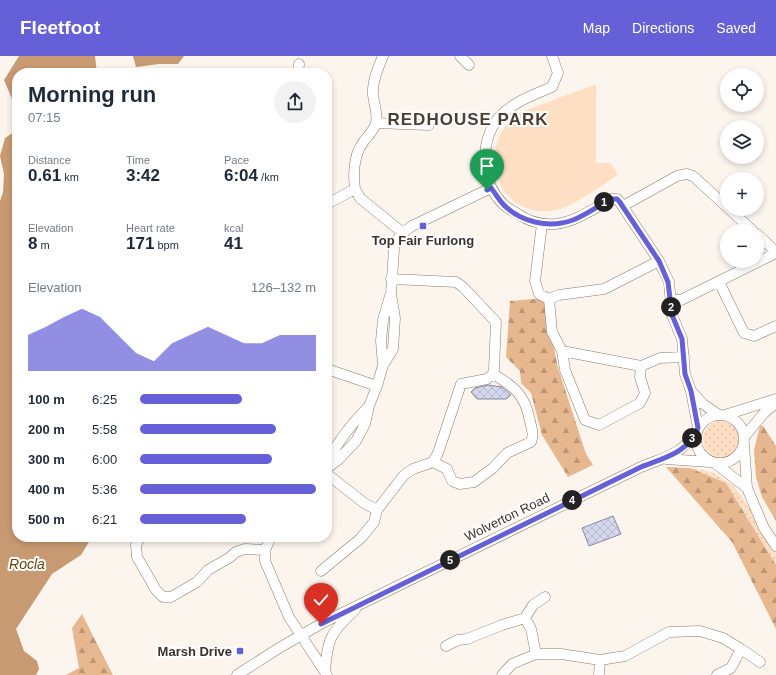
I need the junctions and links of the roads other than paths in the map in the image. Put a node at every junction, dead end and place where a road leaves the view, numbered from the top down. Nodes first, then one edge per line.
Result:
1 (383, 56) edge
2 (460, 56) edge
3 (552, 56) edge
4 (469, 65) dead end
5 (376, 123) junction
6 (429, 125) dead end
7 (491, 188) junction
8 (355, 189) junction
9 (332, 201) edge
10 (720, 201) edge
11 (623, 206) junction
12 (737, 216) edge
13 (542, 224) junction
14 (745, 224) edge
15 (403, 233) junction
16 (764, 241) edge
17 (776, 253) edge
18 (659, 261) junction
19 (391, 278) junction
20 (719, 282) junction
21 (548, 299) junction
22 (670, 300) junction
23 (776, 326) edge
24 (562, 351) junction
25 (684, 357) junction
26 (641, 366) junction
27 (332, 371) edge
28 (493, 374) junction
29 (377, 386) junction
30 (691, 391) junction
31 (776, 398) edge
32 (776, 403) edge
33 (369, 406) junction
34 (722, 415) junction
35 (697, 430) junction
36 (744, 440) junction
37 (332, 452) edge
38 (666, 459) junction
39 (433, 462) junction
40 (713, 463) junction
41 (332, 464) edge
42 (332, 478) edge
43 (747, 488) junction
44 (377, 510) junction
45 (138, 542) edge
46 (269, 542) edge
47 (776, 546) edge
48 (265, 550) junction
49 (322, 571) dead end
50 (545, 598) dead end
51 (369, 599) junction
52 (525, 618) junction
53 (302, 635) junction
54 (446, 646) dead end
55 (740, 649) junction
56 (536, 654) junction
57 (600, 660) junction
58 (760, 662) dead end
59 (326, 673) edge
60 (237, 675) edge
61 (502, 675) edge
62 (599, 675) edge
63 (717, 675) edge

1 - 5 street
2 - 4 street
3 - 7 street
5 - 6 street
5 - 8 street
7 - 13 street
7 - 15 street
8 - 9 street
8 - 15 street
10 - 11 street
11 - 13 street
11 - 18 street
12 - 14 street
13 - 21 street
15 - 19 street
16 - 17 street
17 - 20 street
18 - 21 street
18 - 22 street
19 - 28 street
19 - 29 street
20 - 22 street
20 - 23 street
21 - 24 street
22 - 25 street
24 - 26 street
24 - 26 street
25 - 26 street
25 - 30 street
27 - 29 street
28 - 39 street
28 - 39 street
29 - 33 street
30 - 34 street
30 - 35 street
31 - 34 street
32 - 36 street
33 - 37 street
33 - 41 street
34 - 35 street
34 - 36 street
35 - 38 street, Wolverton Road
35 - 40 street
36 - 40 street
36 - 43 street
38 - 40 street, Wolverton Road
38 - 51 street, Wolverton Road
39 - 44 street
40 - 43 street
42 - 44 street
43 - 47 street
44 - 49 street
45 - 48 street
46 - 48 street
48 - 53 street
50 - 52 street
51 - 53 street, Wolverton Road
51 - 59 street
52 - 54 street
52 - 56 street
53 - 59 street
53 - 60 street, Wolverton Road
55 - 57 street
55 - 58 street
55 - 63 street
56 - 57 street
56 - 61 street
57 - 62 street

